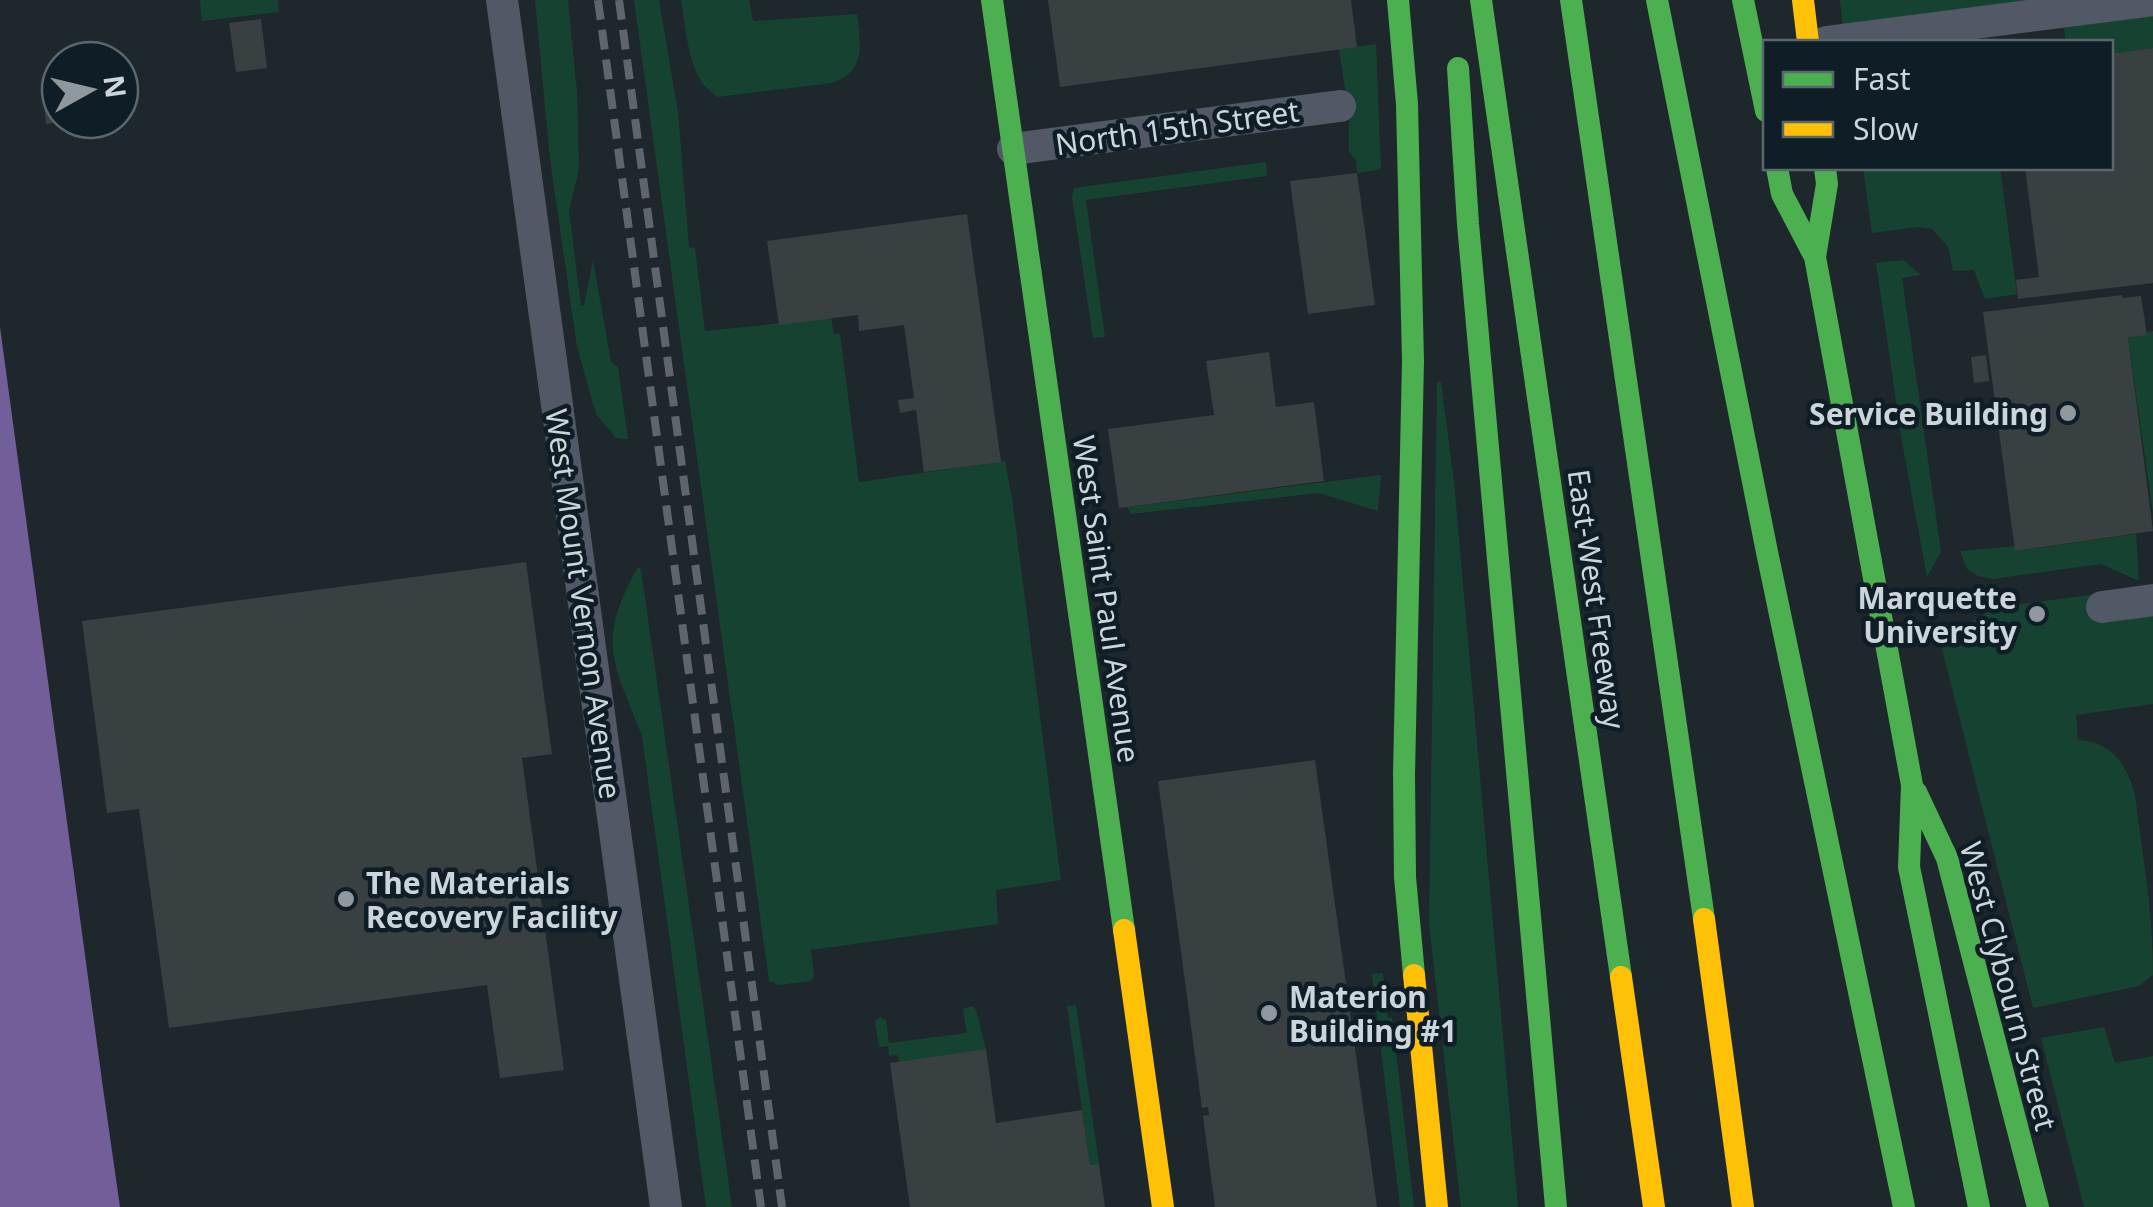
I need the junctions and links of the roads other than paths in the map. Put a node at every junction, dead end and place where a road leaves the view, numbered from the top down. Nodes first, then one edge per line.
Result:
1 (502, 0) edge
2 (992, 0) edge
3 (1398, 0) edge
4 (1482, 0) edge
5 (1571, 0) edge
6 (1658, 0) edge
7 (1743, 0) edge
8 (1803, 0) edge
9 (2153, 0) edge
10 (1456, 37) dead end
11 (1808, 40) edge
12 (1842, 40) edge
13 (1763, 97) edge
14 (1340, 106) dead end
15 (1014, 149) junction
16 (1777, 170) edge
17 (1825, 170) edge
18 (1815, 257) junction
19 (1767, 552) junction
20 (2153, 600) edge
21 (2102, 607) dead end
22 (1912, 784) junction
23 (1835, 991) dead end
24 (666, 1207) edge
25 (1163, 1207) edge
26 (1437, 1207) edge
27 (1556, 1207) edge
28 (1654, 1207) edge
29 (1745, 1207) edge
30 (1904, 1207) edge
31 (1979, 1207) edge
32 (2038, 1207) edge

1 - 24 street, West Mount Vernon Avenue
2 - 15 main road, West Saint Paul Avenue
3 - 26 main road
4 - 28 main road, East-West Freeway
5 - 29 main road, East-West Freeway
6 - 19 main road
7 - 13 main road
8 - 11 main road
9 - 12 street
10 - 27 main road
14 - 15 street, North 15th Street
15 - 25 main road, West Saint Paul Avenue
16 - 18 main road, West Clybourn Street
17 - 18 main road, West Clybourn Street
18 - 22 main road, West Clybourn Street
19 - 23 main road
19 - 30 main road
20 - 21 street
22 - 31 main road, West Clybourn Street
22 - 32 main road, West Clybourn Street

